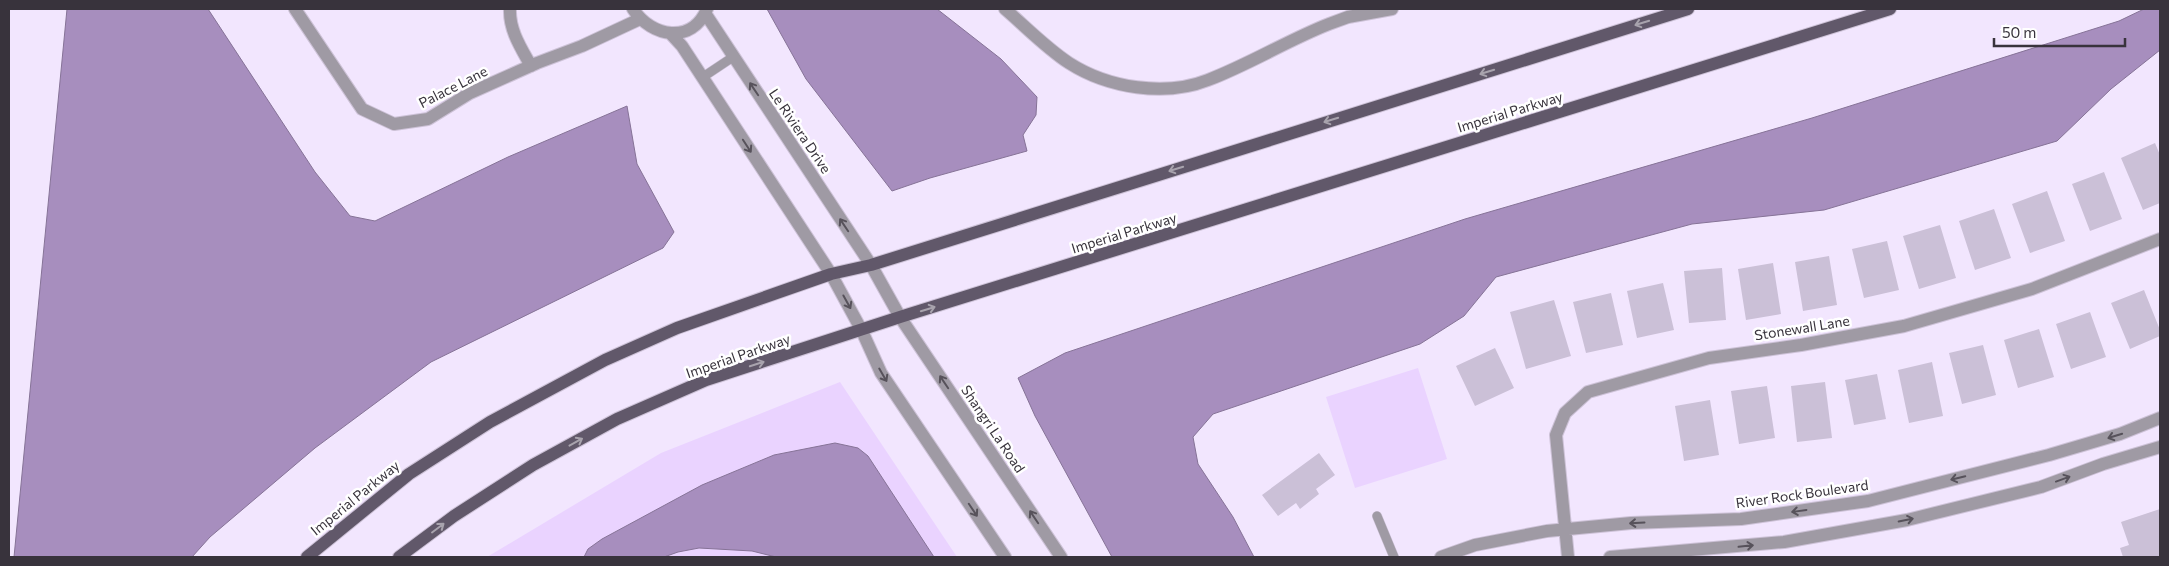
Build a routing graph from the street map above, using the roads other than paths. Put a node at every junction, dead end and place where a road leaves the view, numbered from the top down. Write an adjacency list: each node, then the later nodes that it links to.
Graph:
1 (295, 9): 11 (street, Palace Lane)
2 (510, 9): 11 (street)
3 (1005, 9): 4 (street)
4 (1392, 9)
5 (1688, 9): 14 (main road, Imperial Parkway, one-way to 14)
6 (1890, 9): 16 (main road, Imperial Parkway, one-way to 6)
7 (706, 11): 9 (street, Le Riviera Drive); 10 (street, Le Riviera Drive)
8 (637, 14): 9 (street); 11 (street, Palace Lane)
9 (670, 33): 12 (street)
10 (733, 57): 12 (lane); 14 (street, Le Riviera Drive, one-way to 10)
11 (531, 66)
12 (702, 77): 15 (street, one-way to 15)
13 (2160, 239): 21 (street, Stonewall Lane)
14 (871, 265): 15 (main road, Imperial Parkway); 16 (street, Le Riviera Drive)
15 (831, 274): 17 (street, one-way to 17); 22 (main road, Imperial Parkway)
16 (900, 317): 17 (main road, Imperial Parkway); 25 (street, Shangri La Road, one-way to 16)
17 (862, 330): 23 (main road, Imperial Parkway, one-way to 17); 24 (street, one-way to 24)
18 (2160, 418): 21 (street, River Rock Boulevard, one-way to 21)
19 (2160, 446): 29 (street, one-way to 19)
20 (1377, 516): 26 (lane)
21 (1565, 529): 27 (street, River Rock Boulevard); 28 (street, Stonewall Lane)
22 (307, 557)
23 (400, 557)
24 (1005, 557)
25 (1061, 557)
26 (1394, 557)
27 (1441, 557)
28 (1568, 557)
29 (1610, 557)

